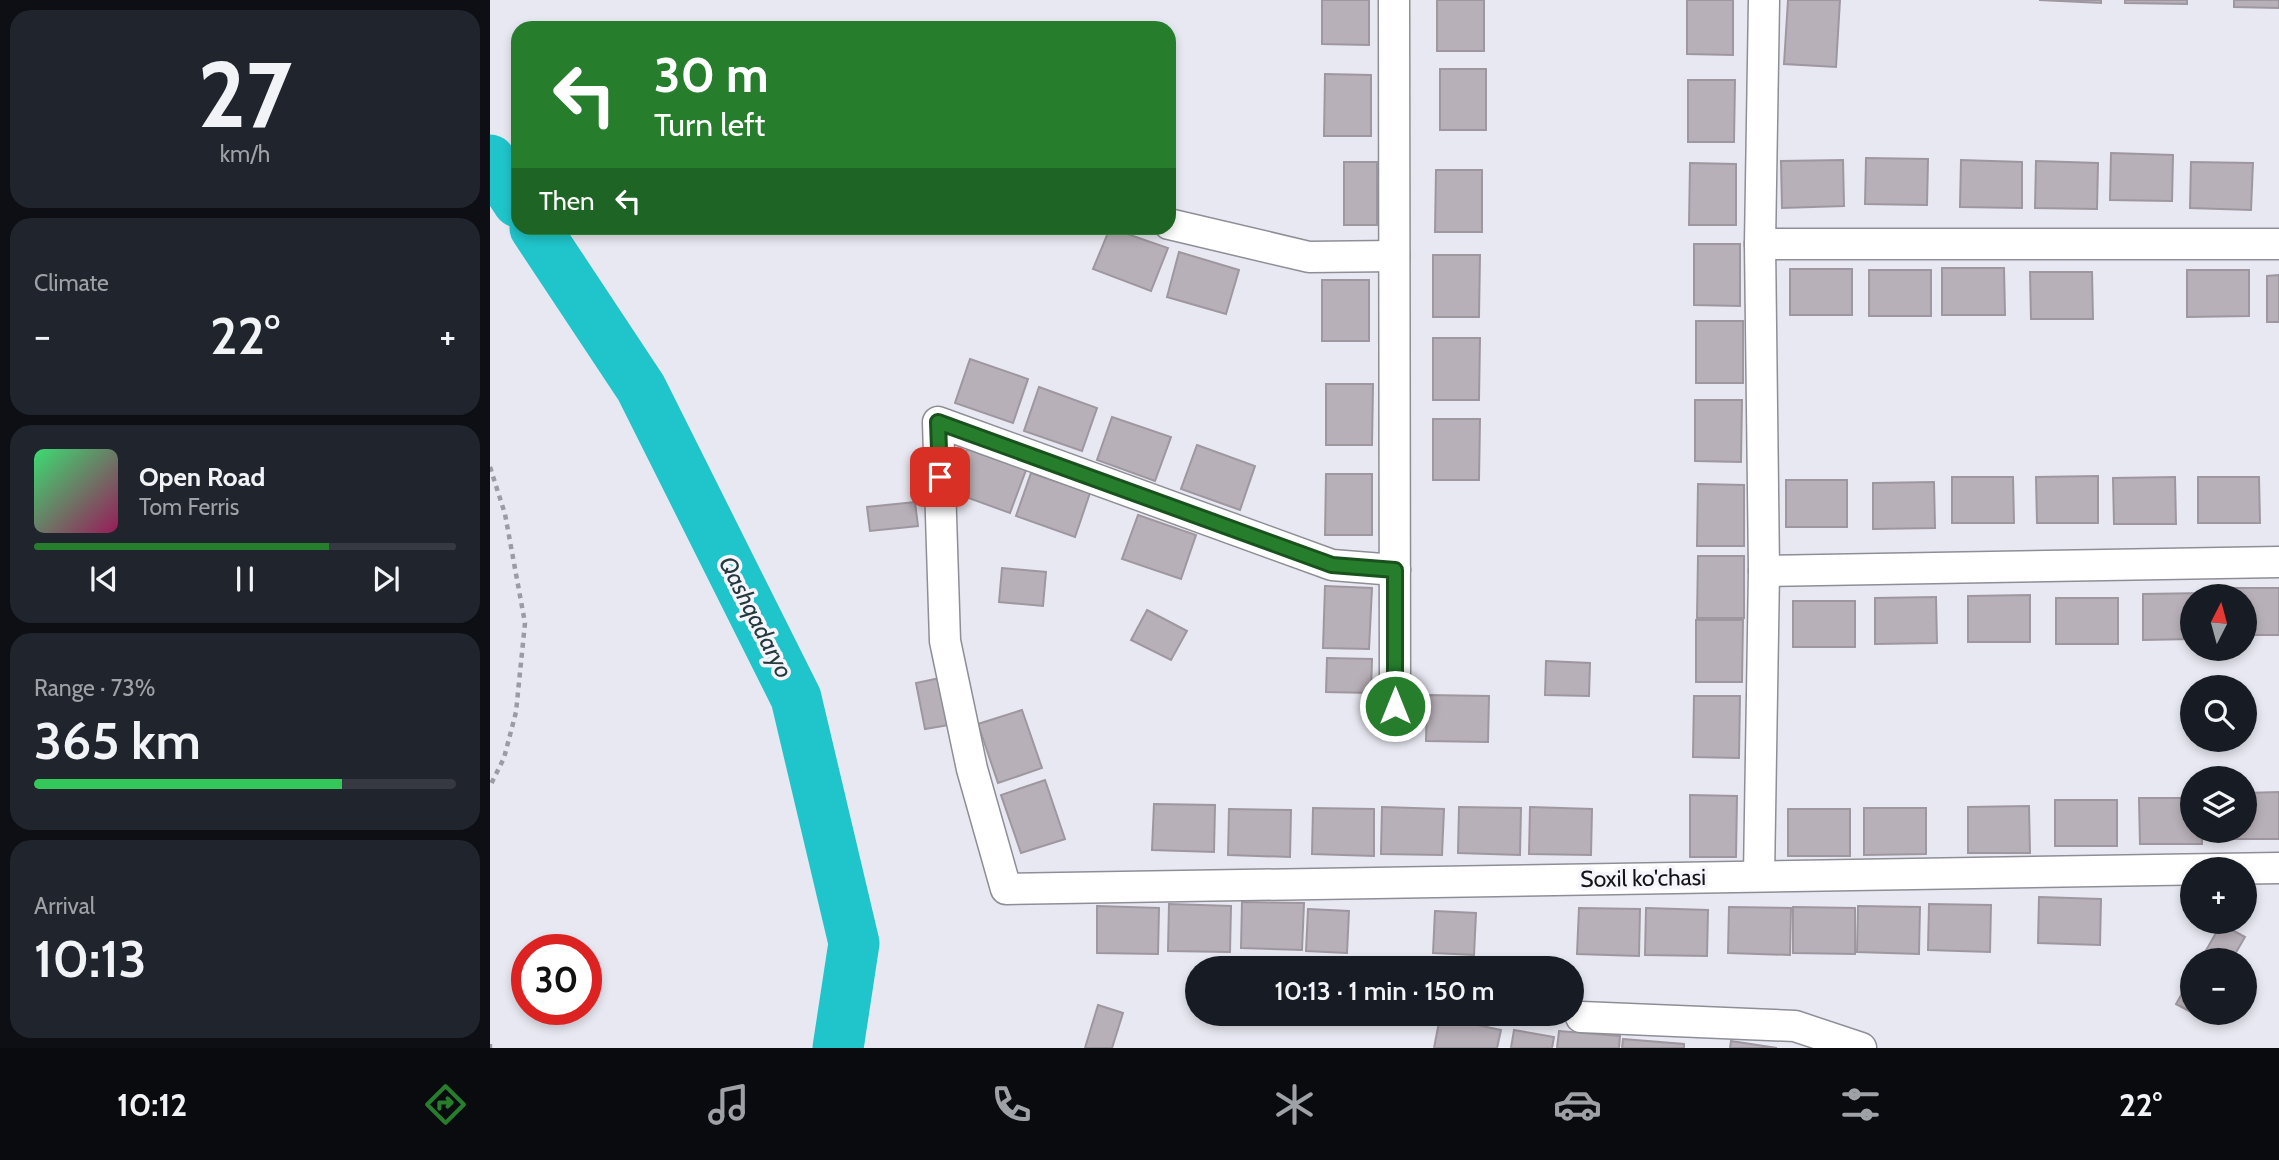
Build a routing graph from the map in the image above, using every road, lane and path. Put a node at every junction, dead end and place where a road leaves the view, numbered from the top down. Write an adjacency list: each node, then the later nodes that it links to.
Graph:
1 (1394, 0): 6 (street)
2 (1764, 0): 4 (street)
3 (1176, 225): 6 (street)
4 (1760, 244): 5 (street); 10 (street)
5 (2279, 244)
6 (1394, 256): 9 (street)
7 (490, 467): 12 (path)
8 (2279, 562): 10 (street)
9 (1395, 570): 11 (street); 14 (street, Soxil ko'chasi)
10 (1764, 571): 14 (street)
11 (1395, 706)
12 (490, 786)
13 (2279, 868): 14 (street, Soxil ko'chasi)
14 (1759, 876)
15 (1584, 1017): 16 (street)
16 (1861, 1048)

